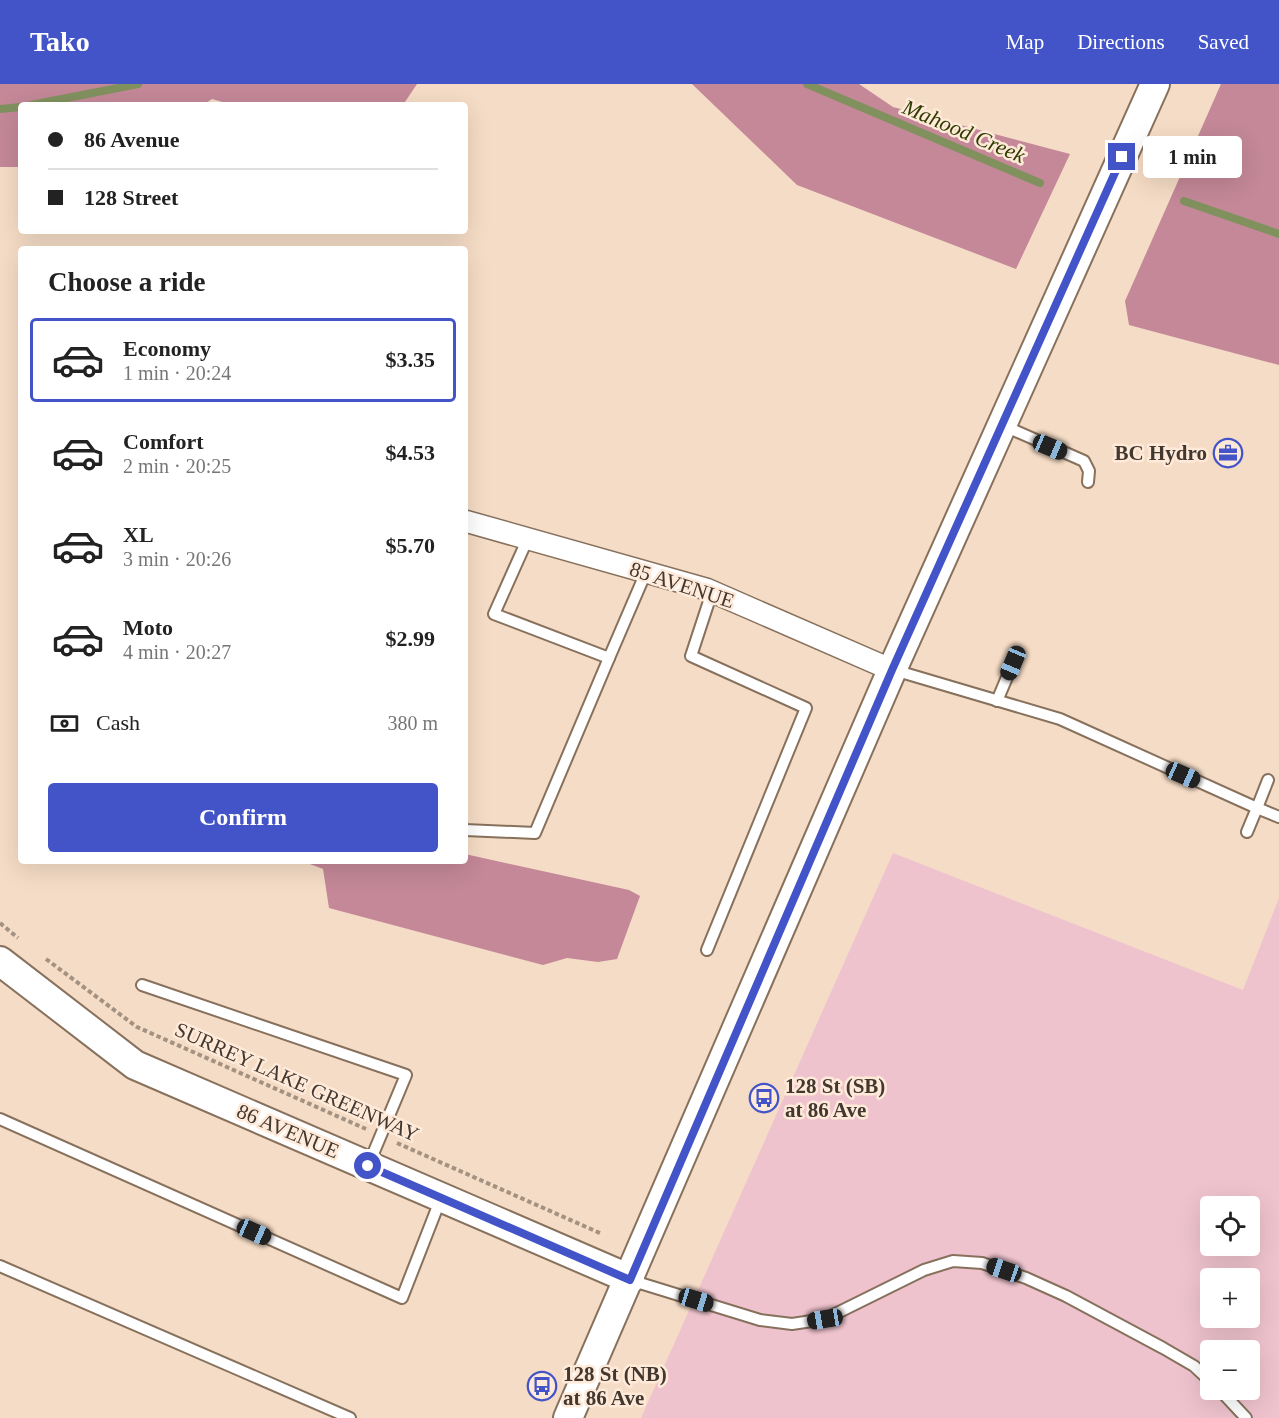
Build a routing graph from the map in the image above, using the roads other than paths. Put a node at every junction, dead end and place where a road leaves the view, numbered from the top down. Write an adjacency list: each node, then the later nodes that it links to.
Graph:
1 (1155, 84): 2 (main road)
2 (1001, 424): 3 (lane); 10 (main road)
3 (1088, 482)
4 (468, 521): 5 (street, 85 AVENUE)
5 (528, 538): 6 (street, 85 AVENUE); 8 (lane)
6 (646, 572): 7 (street, 85 AVENUE); 8 (lane)
7 (712, 592): 10 (street, 85 AVENUE); 17 (lane)
8 (609, 658): 15 (lane)
9 (1013, 663): 11 (lane)
10 (892, 670): 11 (lane); 24 (main road)
11 (997, 701): 13 (lane)
12 (1268, 780): 13 (lane)
13 (1257, 808): 14 (lane); 16 (lane)
14 (1279, 817)
15 (468, 830)
16 (1247, 832)
17 (707, 950)
18 (0, 961): 21 (main road, 86 AVENUE)
19 (142, 986): 21 (lane)
20 (0, 1119): 22 (lane)
21 (368, 1166): 22 (main road, 86 AVENUE)
22 (441, 1198): 24 (main road, 86 AVENUE)
23 (0, 1266): 27 (lane)
24 (630, 1280): 25 (lane); 28 (main road)
25 (1200, 1372)
26 (1229, 1400): 29 (lane)
27 (350, 1418)
28 (568, 1418)
29 (1246, 1418)

